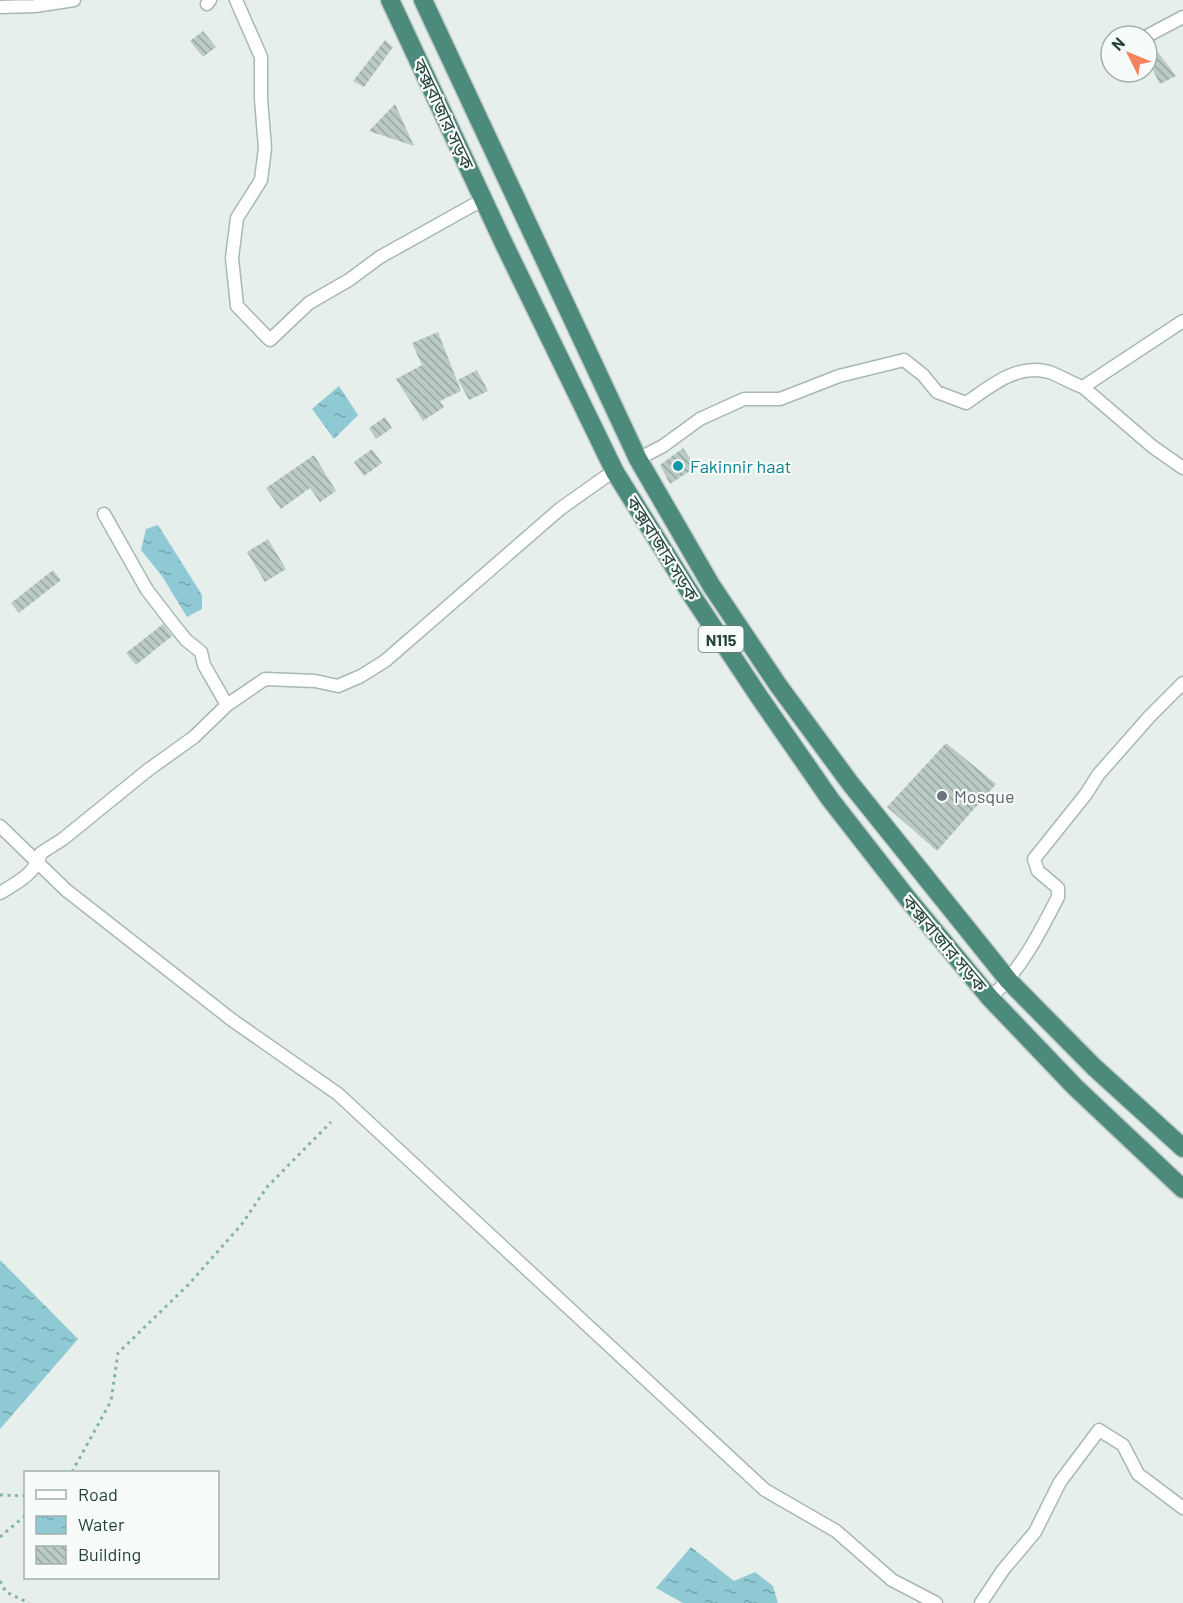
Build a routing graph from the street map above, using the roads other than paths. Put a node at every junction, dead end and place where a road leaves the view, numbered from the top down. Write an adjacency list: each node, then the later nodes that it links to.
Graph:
1 (74, 0): 5 (street)
2 (236, 0): 8 (street)
3 (390, 0): 8 (highway, কক্সবাজার সড়ক / N115)
4 (423, 0): 11 (highway, কক্সবাজার সড়ক / N115)
5 (0, 7)
6 (1183, 17): 7 (street)
7 (1159, 30)
8 (484, 199): 13 (highway, কক্সবাজার সড়ক / N115)
9 (1183, 321): 10 (street)
10 (1083, 387): 11 (street); 12 (street)
11 (638, 459): 20 (highway, কক্সবাজার সড়ক / N115)
12 (1183, 468)
13 (615, 472): 16 (street); 21 (highway, কক্সবাজার সড়ক / N115)
14 (104, 514): 16 (street)
15 (1183, 683): 20 (street)
16 (227, 705): 18 (street)
17 (0, 826): 18 (street)
18 (38, 864): 19 (street); 25 (street)
19 (0, 893)
20 (1009, 981): 21 (street); 22 (highway, কক্সবাজার সড়ক / N115)
21 (990, 998): 23 (highway, কক্সবাজার সড়ক / N115)
22 (1183, 1148)
23 (1183, 1189)
24 (1183, 1508): 26 (street)
25 (936, 1603)
26 (981, 1603)

